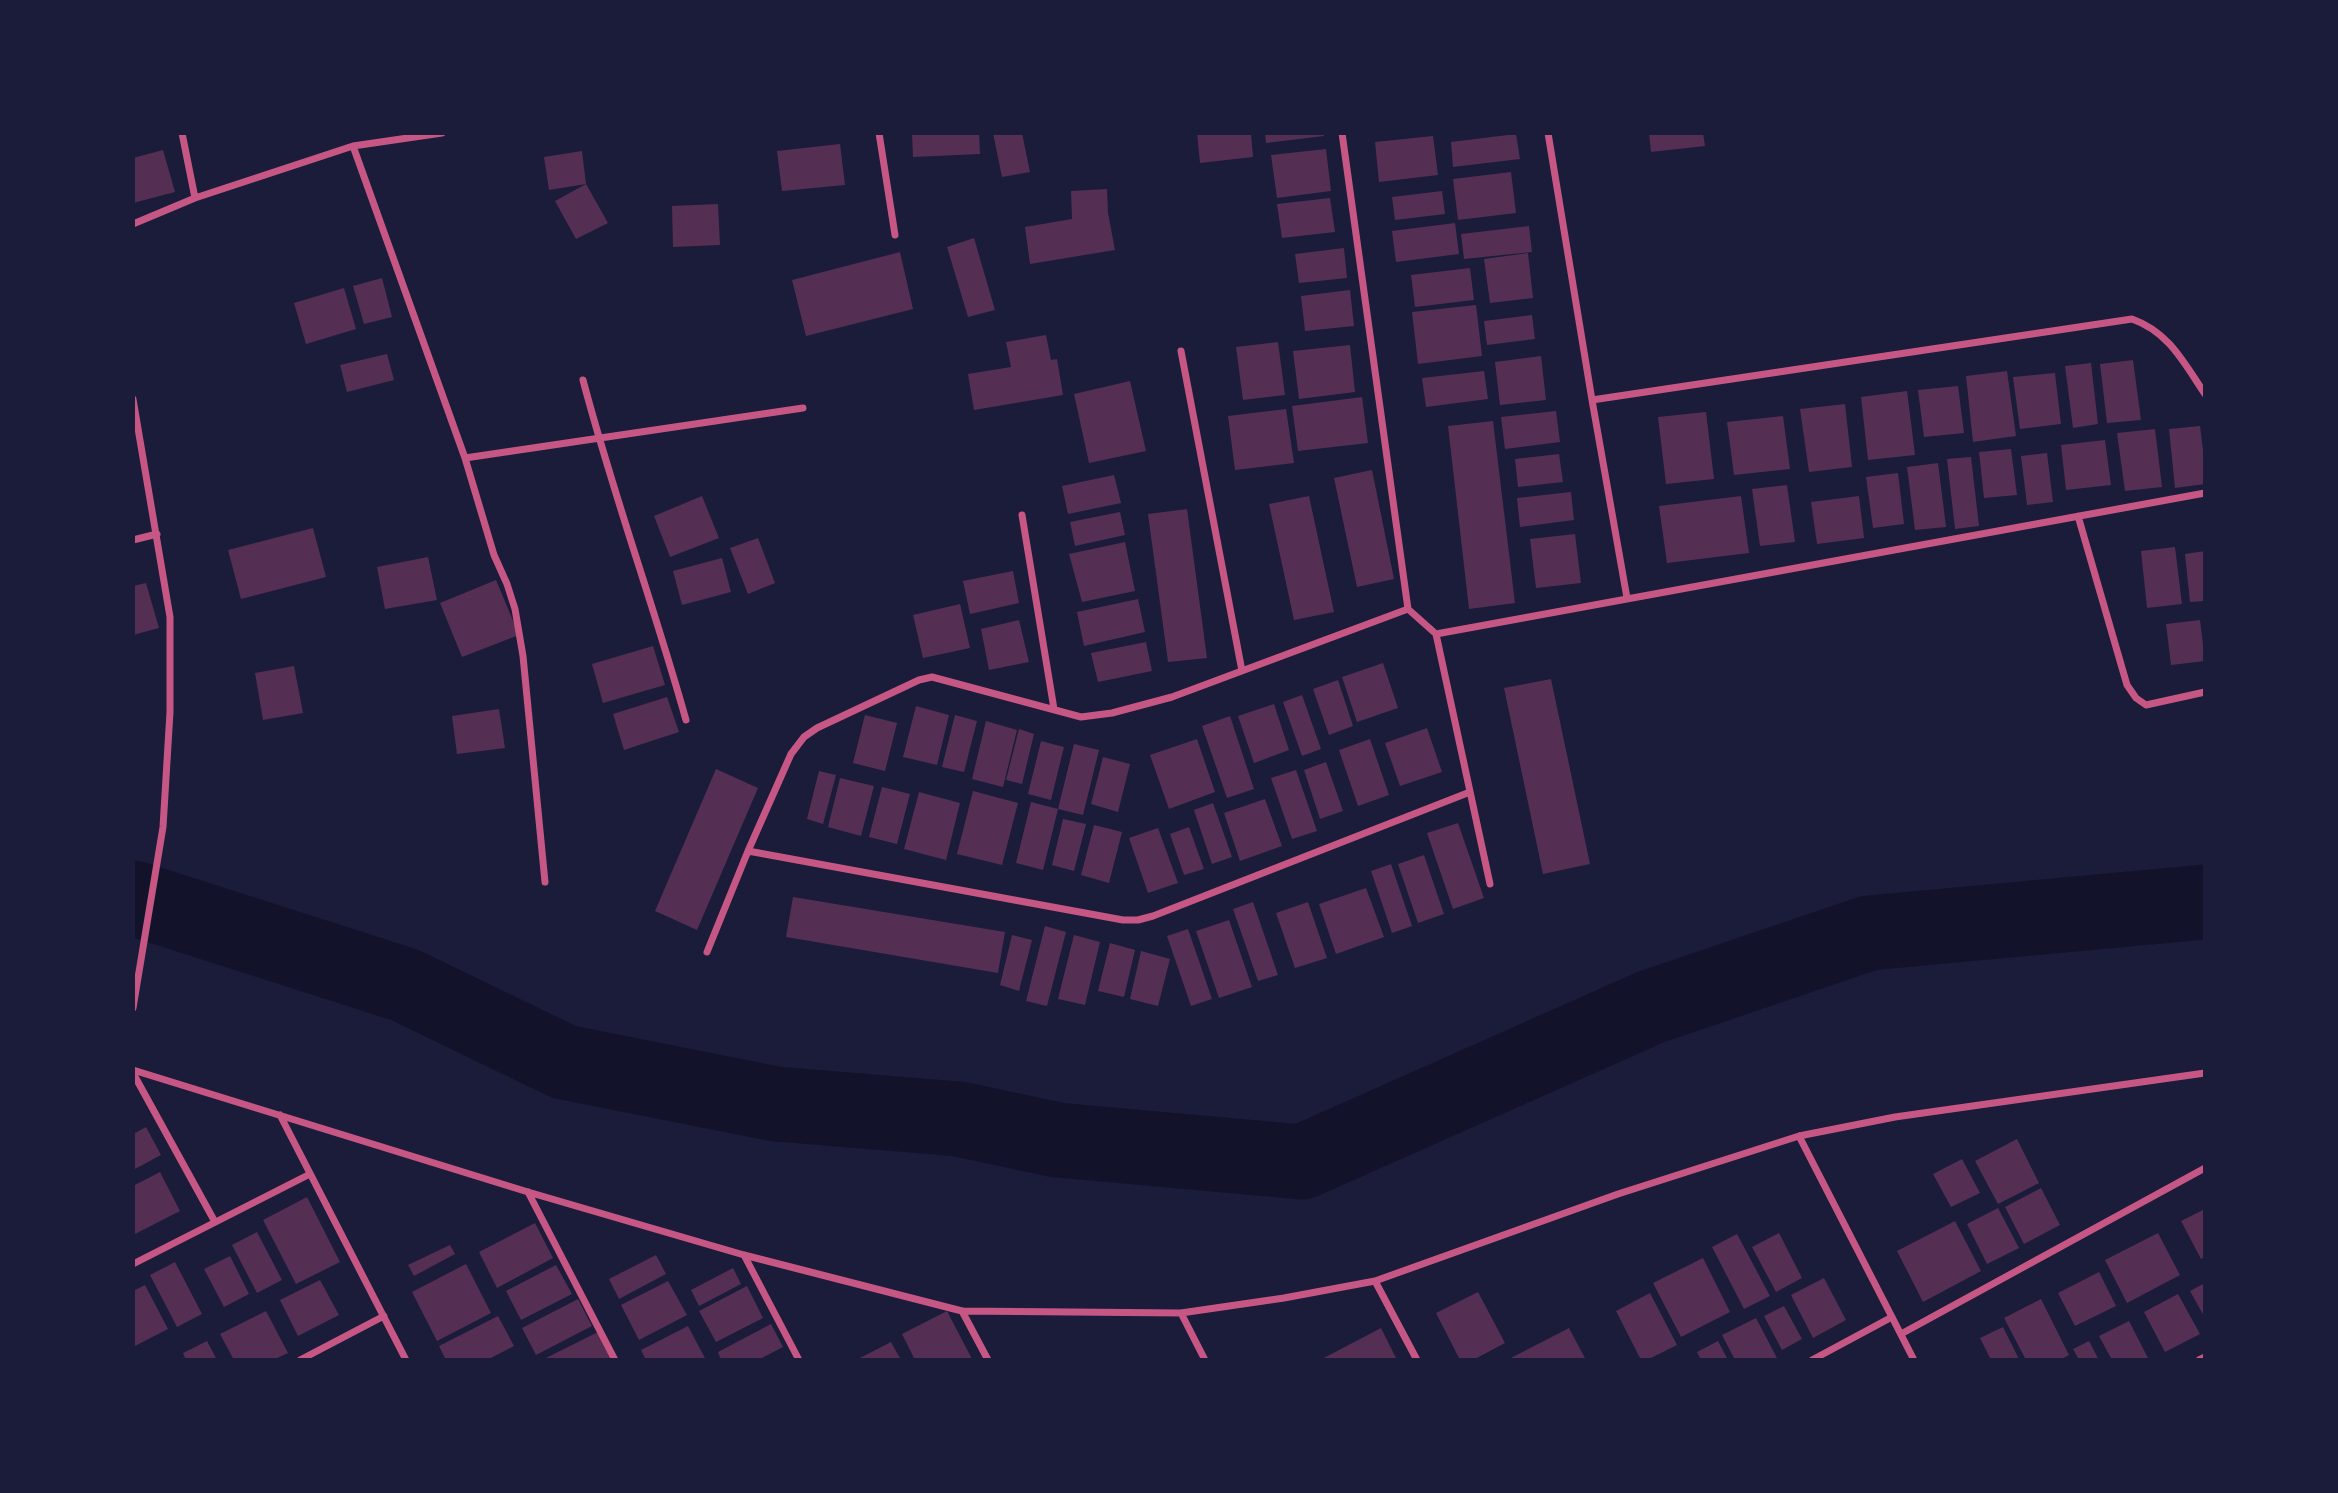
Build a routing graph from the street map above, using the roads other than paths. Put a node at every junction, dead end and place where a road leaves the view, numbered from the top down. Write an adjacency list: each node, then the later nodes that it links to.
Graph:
1 (182, 133): 7 (street)
2 (442, 133): 6 (street)
3 (879, 133): 9 (street)
4 (1342, 133): 24 (street)
5 (1548, 133): 14 (street)
6 (353, 146): 7 (street); 17 (street)
7 (195, 198): 8 (street)
8 (133, 223)
9 (895, 234)
10 (1181, 351): 26 (street)
11 (583, 380): 16 (street)
12 (2205, 394): 14 (street)
13 (133, 399): 21 (street)
14 (1592, 400): 23 (street)
15 (803, 408): 16 (street)
16 (598, 438): 17 (street); 29 (street)
17 (466, 458): 32 (street)
18 (2205, 493): 20 (street)
19 (1022, 515): 28 (street)
20 (2078, 516): 23 (street); 27 (street)
21 (157, 534): 22 (street); 35 (street)
22 (133, 540)
23 (1627, 598): 25 (street)
24 (1408, 608): 25 (street); 26 (street)
25 (1436, 634): 30 (street)
26 (1242, 671): 28 (street)
27 (2205, 692)
28 (1054, 709): 31 (street)
29 (686, 720)
30 (1470, 793): 31 (street); 33 (street)
31 (748, 851): 34 (street)
32 (545, 882)
33 (1490, 884)
34 (707, 953)
35 (133, 1008)
36 (133, 1072): 38 (street); 43 (street)
37 (2205, 1073): 39 (street)
38 (280, 1115): 41 (street); 42 (street)
39 (1800, 1136): 46 (street); 50 (street)
40 (2205, 1168): 51 (street)
41 (310, 1174): 43 (street); 49 (street)
42 (528, 1192): 44 (street); 55 (street)
43 (215, 1222): 45 (street)
44 (744, 1255): 47 (street); 56 (street)
45 (133, 1264)
46 (1375, 1281): 48 (street); 59 (street)
47 (962, 1311): 48 (street); 57 (street)
48 (1181, 1313): 58 (street)
49 (384, 1316): 53 (street); 54 (street)
50 (1892, 1317): 51 (street); 60 (street)
51 (1901, 1334): 61 (street)
52 (2205, 1357): 62 (street)
53 (300, 1360)
54 (406, 1360)
55 (615, 1360)
56 (799, 1360)
57 (988, 1360)
58 (1205, 1360)
59 (1417, 1360)
60 (1812, 1360)
61 (1914, 1360)
62 (2199, 1360)

